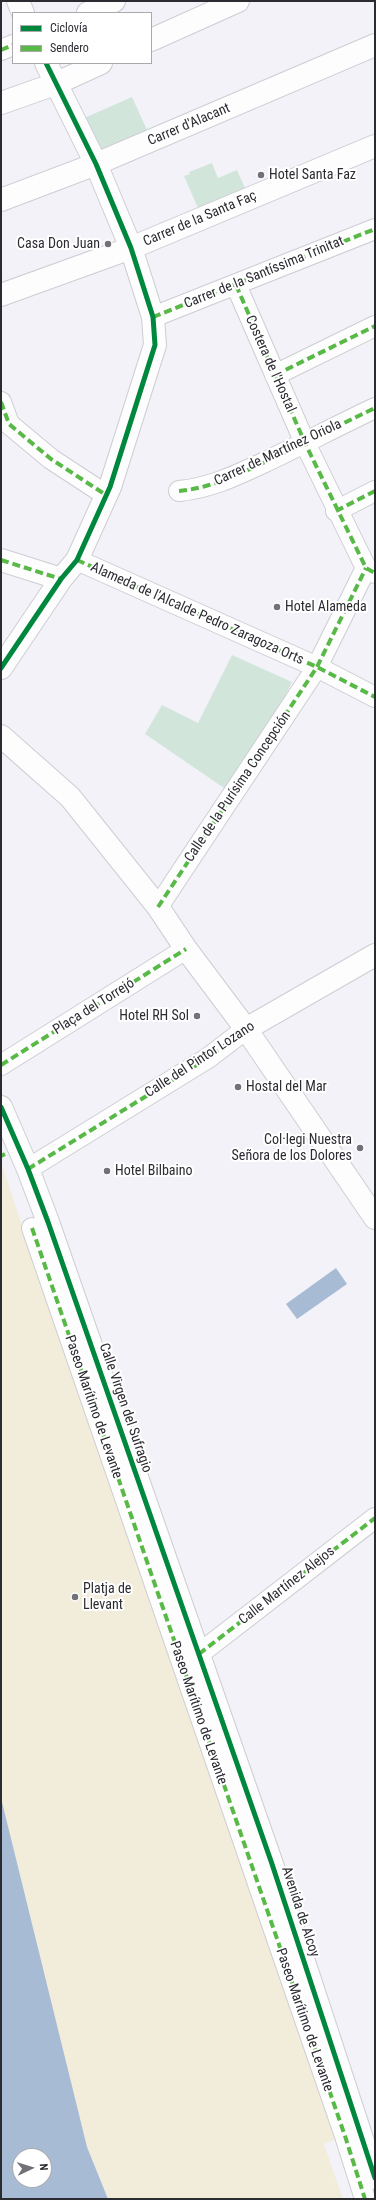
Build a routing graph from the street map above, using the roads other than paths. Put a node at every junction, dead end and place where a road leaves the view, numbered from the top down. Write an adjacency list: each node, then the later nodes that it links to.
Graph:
1 (18, 1): 4 (street)
2 (114, 1): 5 (street)
3 (238, 1): 6 (street)
4 (23, 12)
5 (90, 12)
6 (152, 40)
7 (12, 45): 9 (street)
8 (375, 45): 15 (street, Carrer d'Alacant)
9 (1, 50)
10 (46, 64): 12 (street)
11 (99, 64): 12 (street)
12 (55, 84): 13 (street); 15 (street)
13 (1, 103)
14 (375, 146): 18 (street, Carrer de la Santa Faç)
15 (96, 164): 16 (street, Carrer d'Alacant); 18 (street)
16 (1, 200)
17 (375, 229): 19 (street, Carrer de la Santíssima Trinitat)
18 (131, 248): 20 (street, Carrer de la Santa Faç); 21 (street)
19 (236, 285): 21 (street, Carrer de la Santíssima Trinitat); 23 (street, Costera de l'Hostal)
20 (1, 295)
21 (154, 326): 29 (street)
22 (375, 326): 23 (street)
23 (275, 375): 26 (street, Costera de l'Hostal)
24 (1, 402): 29 (street)
25 (375, 408): 26 (street, Carrer de Martínez Oriola)
26 (305, 443): 27 (street, Carrer de Martínez Oriola); 30 (street, Costera de l'Hostal)
27 (180, 491)
28 (375, 491): 30 (street)
29 (106, 495): 32 (street)
30 (336, 511): 33 (street, Costera de l'Hostal)
31 (1, 560): 34 (street)
32 (77, 560): 34 (street); 35 (street, Alameda de l'Alcalde Pedro Zaragoza Orts)
33 (370, 570): 35 (street, Calle de la Purísima Concepción)
34 (61, 579): 36 (street)
35 (317, 667): 37 (street, Alameda de l'Alcalde Pedro Zaragoza Orts); 39 (street, Calle de la Purísima Concepción)
36 (1, 668)
37 (375, 697)
38 (1, 736): 39 (street)
39 (158, 907): 40 (street)
40 (186, 949): 42 (street); 43 (street, Plaça del Torrejó)
41 (375, 955): 42 (street, Calle del Pintor Lozano)
42 (246, 1029): 45 (street, Calle del Pintor Lozano); 46 (street)
43 (1, 1065)
44 (1, 1108): 45 (street, Calle Virgen del Sufragio)
45 (28, 1169): 49 (street, Calle Virgen del Sufragio)
46 (375, 1218)
47 (32, 1228): 51 (street, Paseo Marítimo de Levante)
48 (375, 1518): 49 (street, Calle Martínez Alejos)
49 (199, 1654): 50 (street, Avenida de Alcoy)
50 (375, 2178)
51 (365, 2199)

